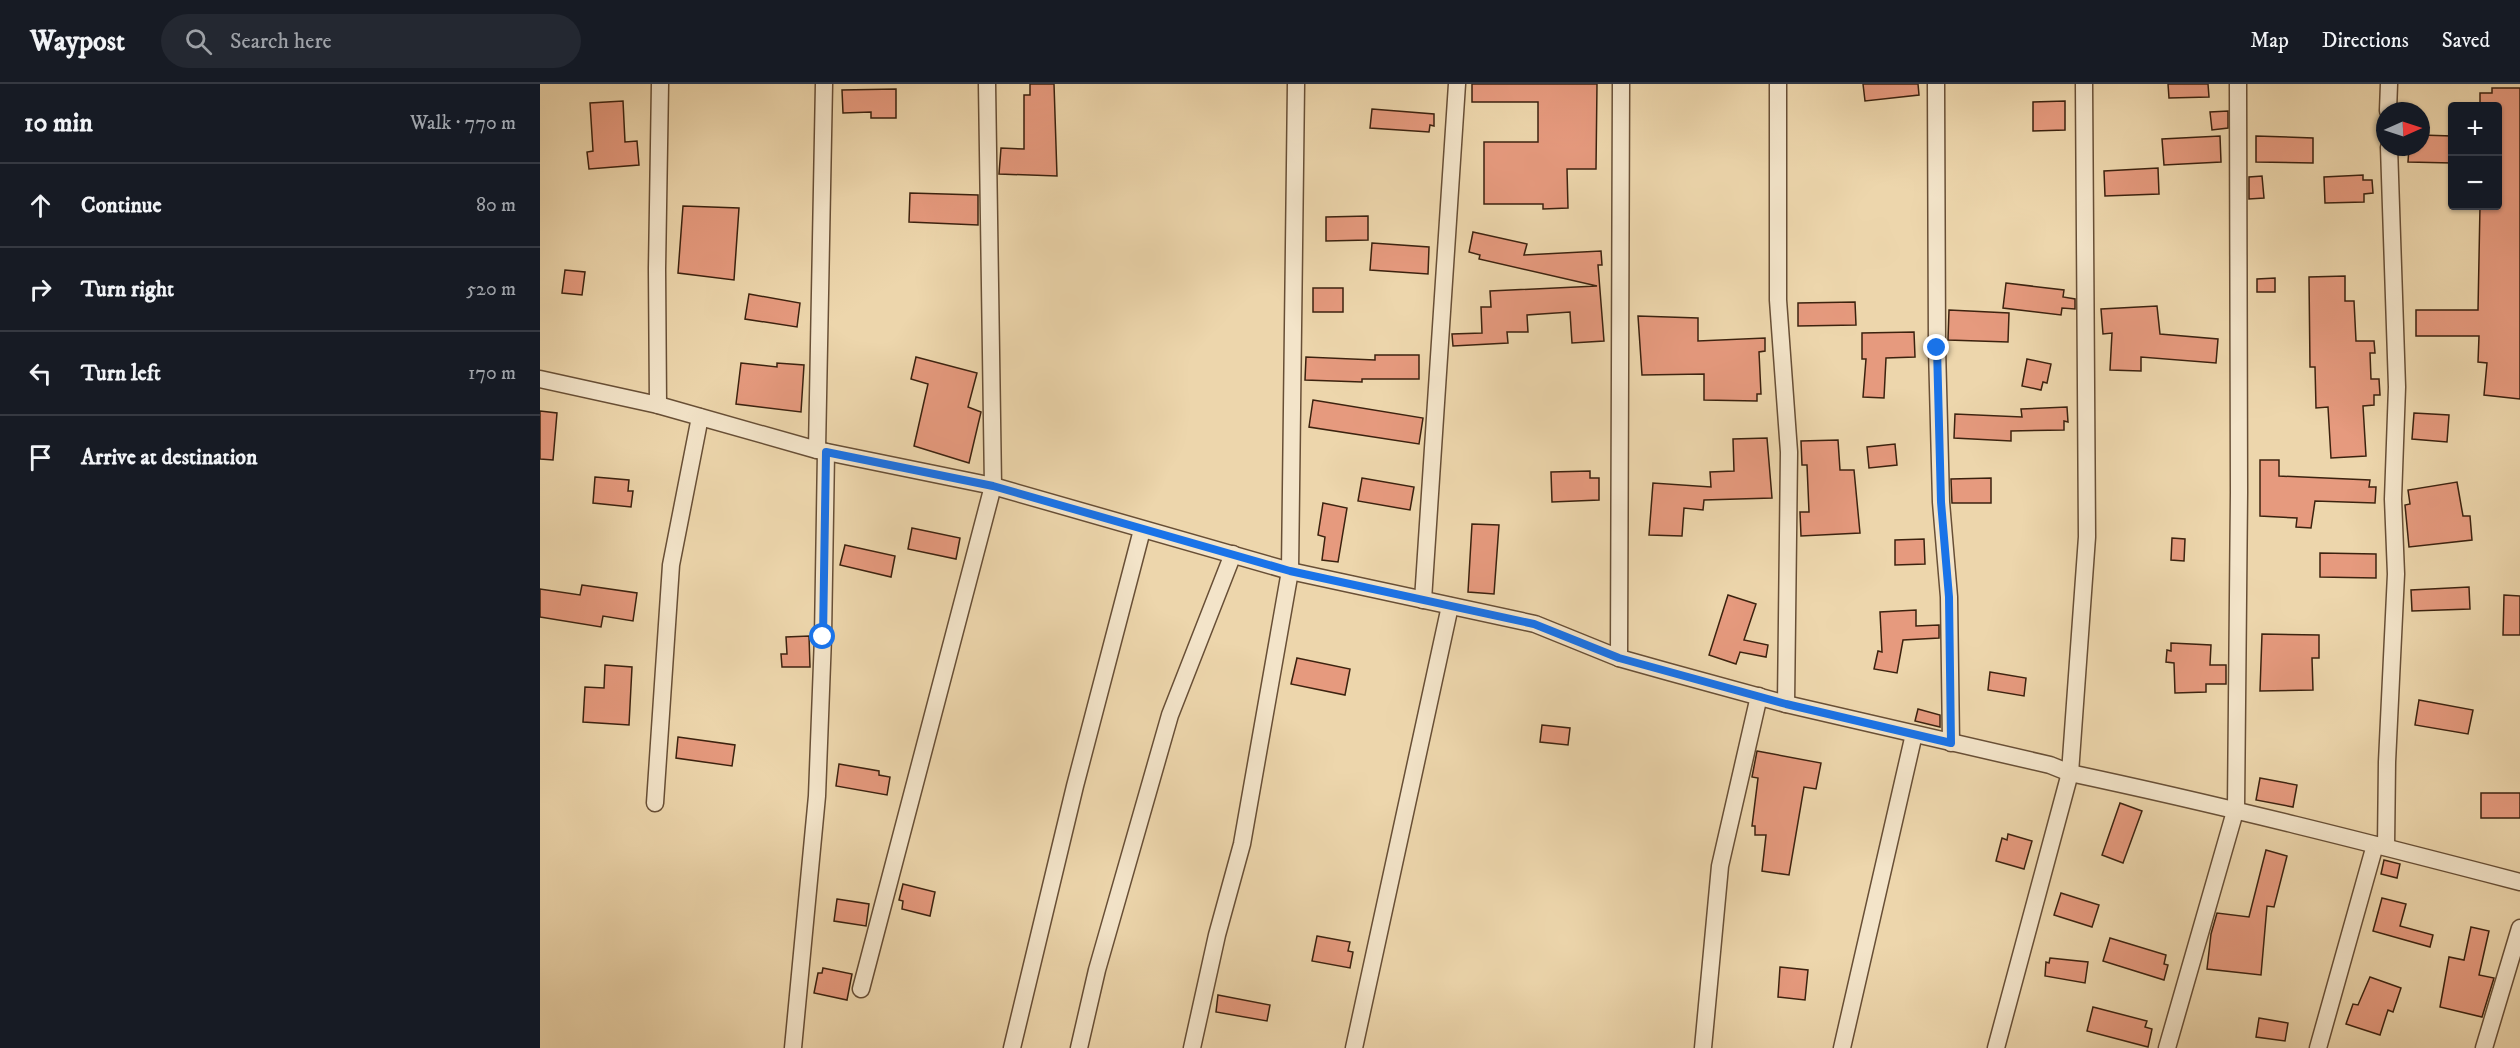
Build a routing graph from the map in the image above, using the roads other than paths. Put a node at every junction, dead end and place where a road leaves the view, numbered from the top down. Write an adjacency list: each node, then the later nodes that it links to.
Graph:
1 (660, 84): 15 (street)
2 (824, 84): 17 (street)
3 (987, 84): 18 (street)
4 (1296, 84): 21 (street)
5 (1458, 84): 22 (street)
6 (1621, 84): 24 (street)
7 (1778, 84): 26 (street)
8 (1936, 84): 28 (street)
9 (2084, 84): 29 (street)
10 (2238, 84): 31 (street)
11 (2389, 84): 12 (street)
12 (2388, 102)
13 (2389, 156): 32 (street)
14 (540, 379): 15 (street)
15 (658, 405): 16 (street)
16 (700, 417): 17 (street); 30 (street)
17 (821, 451): 18 (street); 36 (street)
18 (993, 486): 19 (street); 35 (street)
19 (1142, 530): 20 (street); 37 (street)
20 (1233, 554): 21 (street); 38 (street)
21 (1290, 571): 22 (street); 39 (street)
22 (1423, 600): 23 (street)
23 (1450, 606): 24 (street); 40 (street)
24 (1619, 658): 25 (street)
25 (1758, 696): 26 (street); 41 (street)
26 (1786, 704): 27 (street)
27 (1914, 734): 28 (street); 42 (street)
28 (1951, 743): 29 (street)
29 (2070, 773): 31 (street); 43 (street)
30 (655, 802)
31 (2236, 808): 32 (street); 44 (street)
32 (2381, 846): 33 (street); 45 (street)
33 (2520, 882)
34 (2520, 928): 46 (street)
35 (861, 988)
36 (793, 1048)
37 (1012, 1048)
38 (1079, 1048)
39 (1192, 1048)
40 (1354, 1048)
41 (1703, 1048)
42 (1842, 1048)
43 (1996, 1048)
44 (2167, 1048)
45 (2318, 1048)
46 (2484, 1048)

